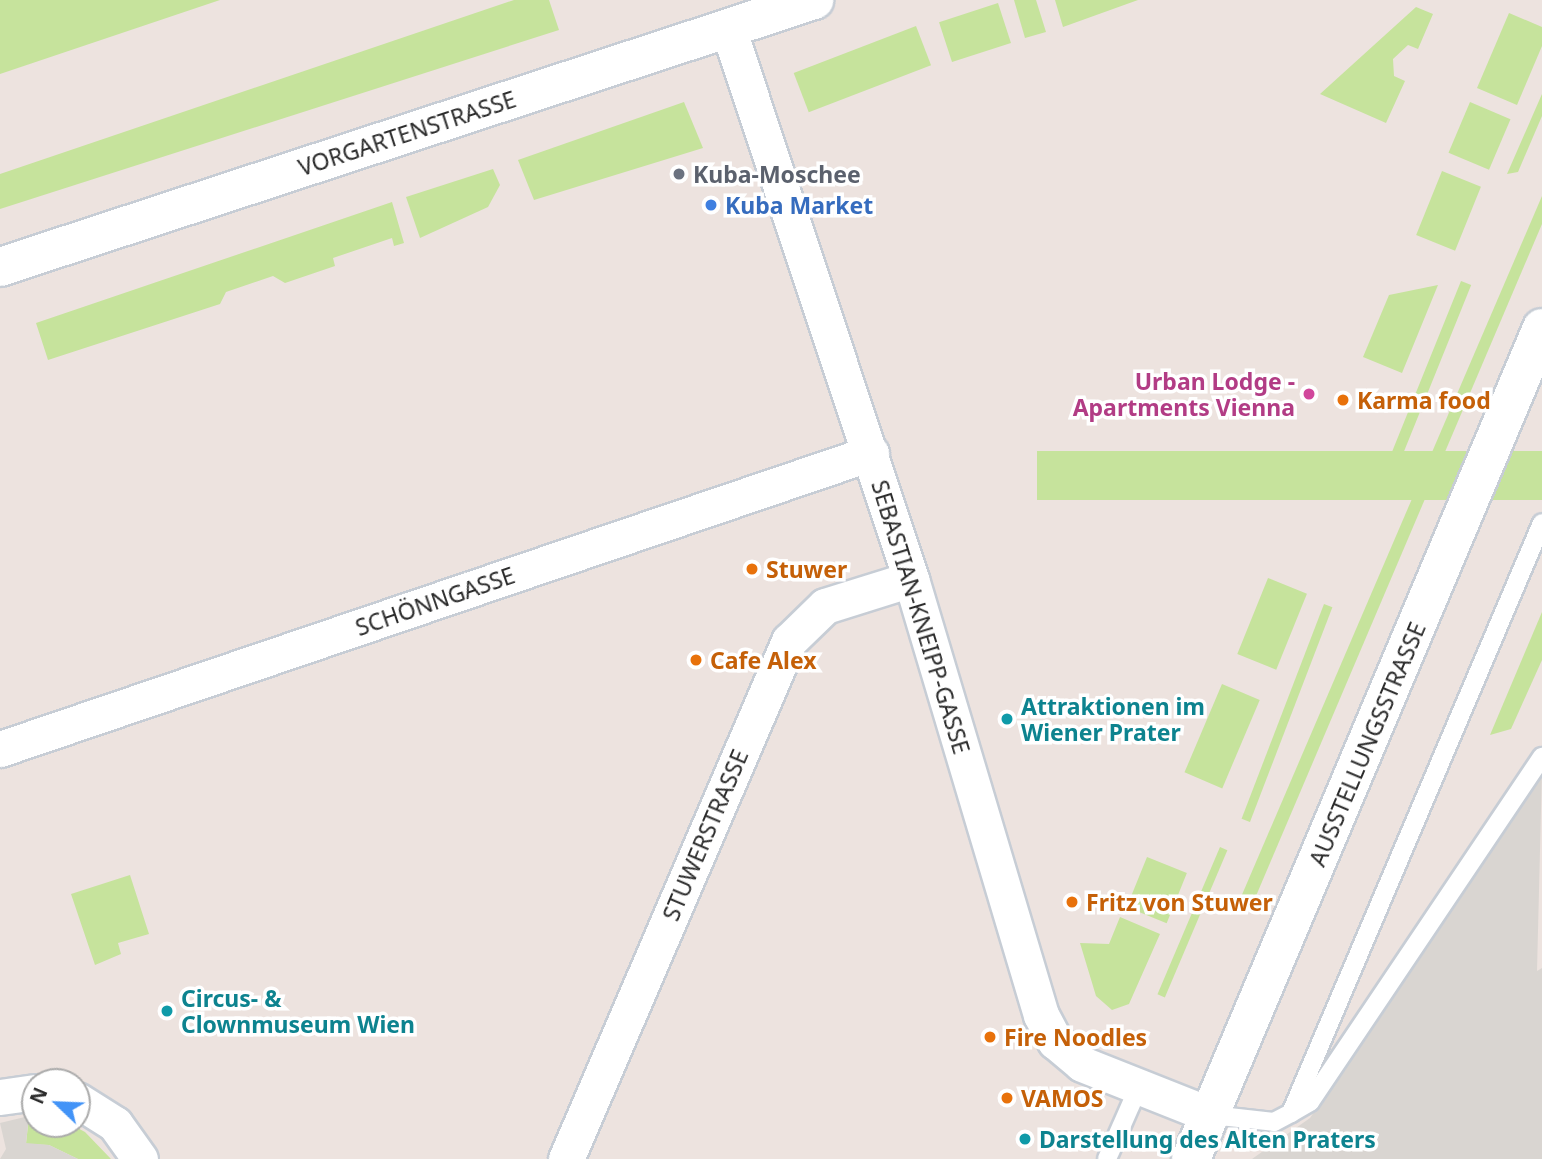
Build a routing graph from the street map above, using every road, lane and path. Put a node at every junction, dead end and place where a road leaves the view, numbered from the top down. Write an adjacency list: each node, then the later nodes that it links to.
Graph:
1 (814, 0): 2 (main road, VORGARTENSTRASSE)
2 (729, 28): 3 (main road, VORGARTENSTRASSE); 5 (street, SEBASTIAN-KNEIPP-GASSE)
3 (0, 267)
4 (1542, 328): 15 (main road, AUSSTELLUNGSSTRASSE)
5 (871, 453): 7 (street, SEBASTIAN-KNEIPP-GASSE); 8 (street, SCHÖNNGASSE)
6 (1542, 523): 14 (lane)
7 (911, 579): 10 (street, SEBASTIAN-KNEIPP-GASSE); 17 (street, STUWERSTRASSE)
8 (0, 749)
9 (1542, 757): 14 (lane)
10 (1139, 1086): 15 (street, SEBASTIAN-KNEIPP-GASSE); 18 (lane)
11 (21, 1094): 12 (street)
12 (0, 1097)
13 (91, 1109): 16 (street)
14 (1291, 1113): 15 (lane)
15 (1210, 1115): 19 (main road, AUSSTELLUNGSSTRASSE)
16 (140, 1159)
17 (566, 1159)
18 (1107, 1159)
19 (1191, 1159)

